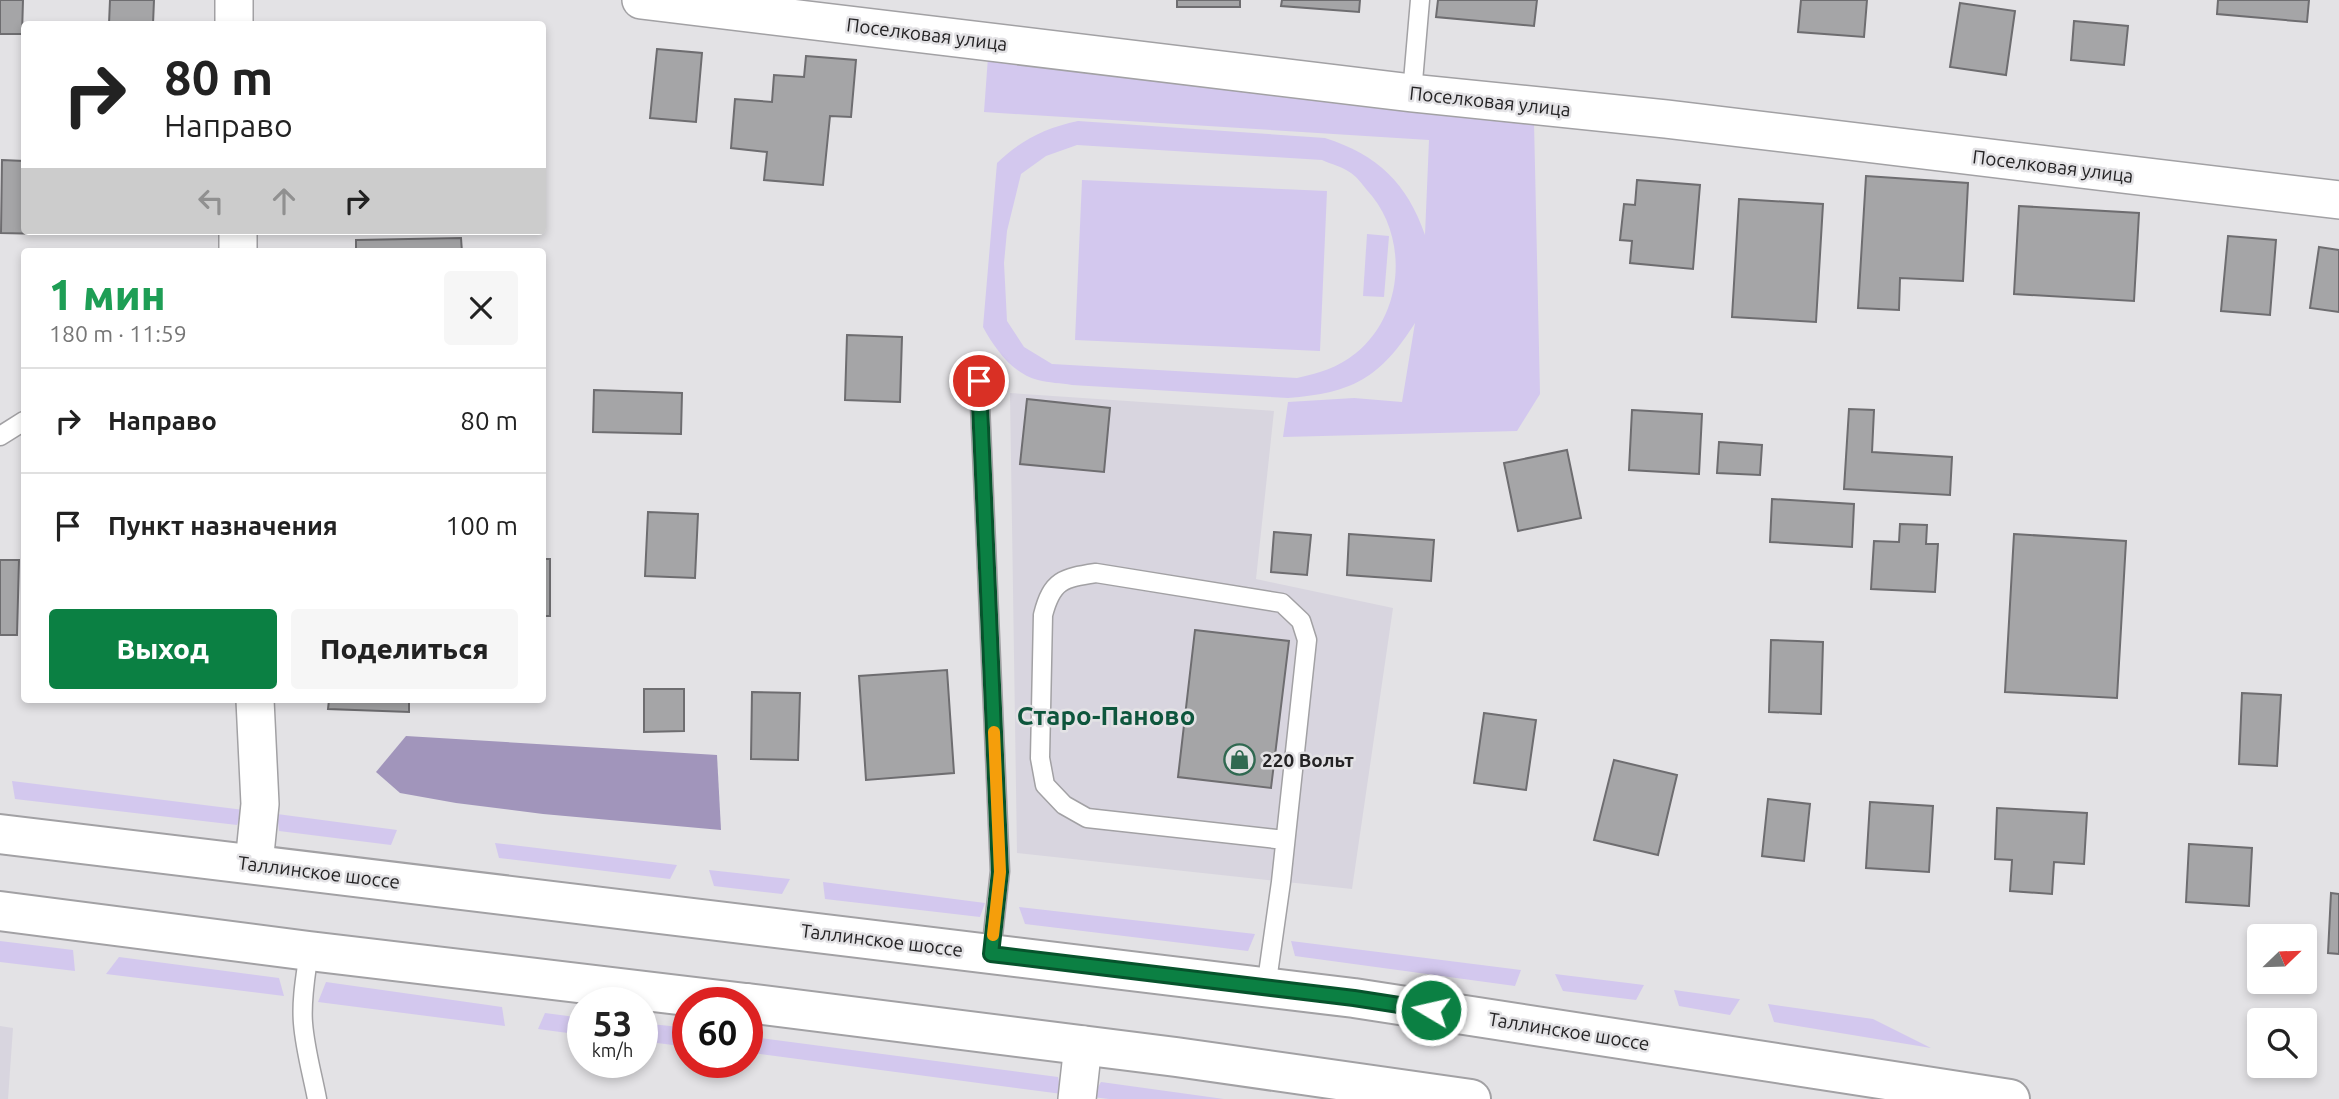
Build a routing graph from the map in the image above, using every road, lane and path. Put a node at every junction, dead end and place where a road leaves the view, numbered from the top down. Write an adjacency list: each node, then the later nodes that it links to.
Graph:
1 (234, 0): 4 (street)
2 (641, 0): 5 (street, Поселковая улица)
3 (1420, 0): 5 (lane)
4 (234, 21)
5 (1412, 93): 6 (street, Поселковая улица)
6 (2339, 200)
7 (979, 381): 16 (lane)
8 (21, 423): 9 (lane)
9 (0, 436)
10 (254, 703): 13 (street)
11 (0, 834): 13 (main road, Таллинское шоссе)
12 (1285, 840): 12 (lane); 17 (lane)
13 (254, 864): 16 (main road, Таллинское шоссе)
14 (0, 911): 15 (main road)
15 (309, 951): 18 (main road); 21 (lane)
16 (991, 954): 17 (main road, Таллинское шоссе)
17 (1266, 988): 24 (main road, Таллинское шоссе)
18 (672, 994)
19 (763, 1005): 20 (main road)
20 (1083, 1045): 22 (street); 23 (main road)
21 (317, 1099)
22 (1077, 1099)
23 (1471, 1099)
24 (2010, 1099)

